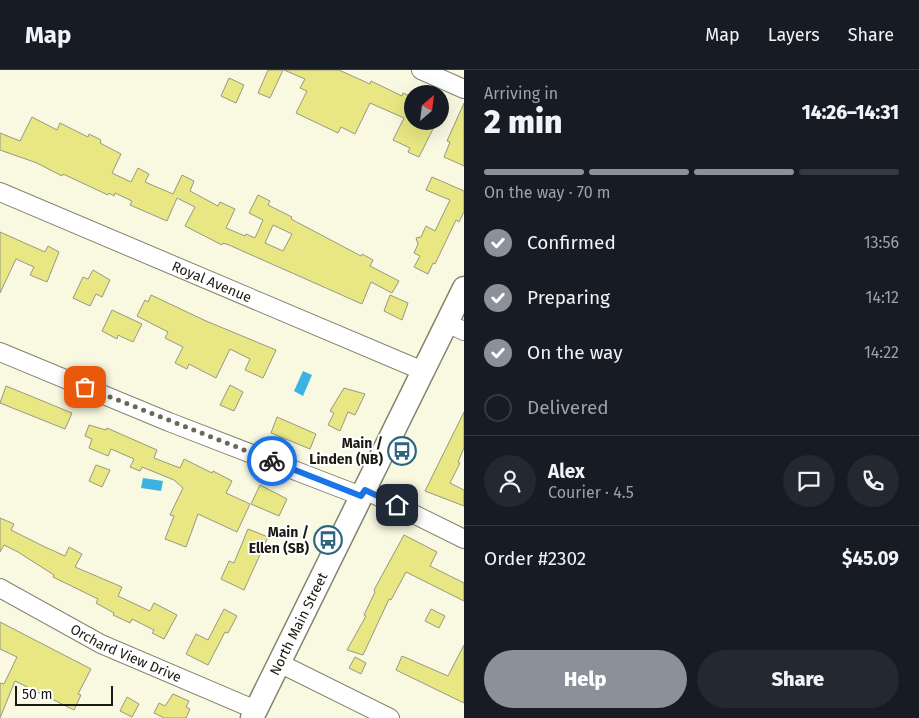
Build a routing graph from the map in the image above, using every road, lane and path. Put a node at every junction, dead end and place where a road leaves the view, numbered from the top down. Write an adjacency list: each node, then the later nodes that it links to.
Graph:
1 (421, 70): 2 (street)
2 (464, 89)
3 (0, 192): 7 (street, Royal Avenue)
4 (464, 288): 5 (main road, North Main Street)
5 (456, 327): 7 (main road, North Main Street)
6 (0, 352): 8 (street)
7 (423, 371): 8 (main road, North Main Street)
8 (363, 493): 9 (street); 11 (main road, North Main Street)
9 (464, 539)
10 (0, 588): 12 (street, Orchard View Drive)
11 (279, 663): 12 (main road, North Main Street); 13 (street)
12 (254, 714)
13 (390, 718)

